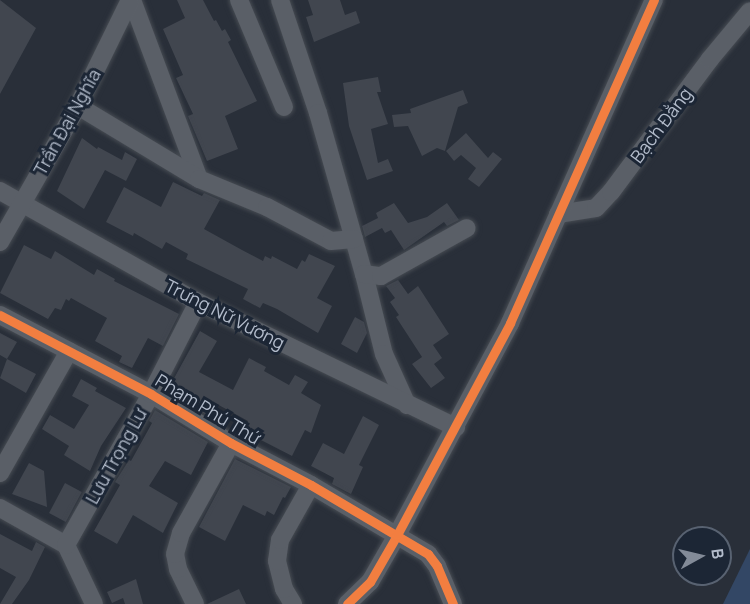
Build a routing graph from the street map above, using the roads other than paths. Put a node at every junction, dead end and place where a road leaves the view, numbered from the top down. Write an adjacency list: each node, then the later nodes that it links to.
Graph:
1 (131, 0): 6 (street, Trần Đại Nghĩa); 8 (street)
2 (239, 0): 7 (street)
3 (280, 0): 13 (street)
4 (654, 0): 11 (street)
5 (750, 12): 11 (street, Bạch Đằng)
6 (78, 106): 8 (street); 10 (street, Trần Đại Nghĩa)
7 (284, 107)
8 (200, 179): 13 (street)
9 (0, 191): 10 (street, Trưng Nữ Vương)
10 (22, 203): 14 (street, Trần Đại Nghĩa); 16 (street, Trưng Nữ Vương)
11 (558, 214): 21 (street)
12 (467, 228): 15 (street)
13 (354, 240): 15 (street)
14 (0, 242)
15 (364, 274): 20 (street)
16 (198, 302): 19 (street, Lưu Trọng Lư); 20 (street, Trưng Nữ Vương)
17 (0, 315): 18 (street, Phạm Phú Thứ)
18 (69, 351): 19 (street, Phạm Phú Thứ); 23 (street)
19 (151, 394): 22 (street, Phạm Phú Thứ); 27 (street, Lưu Trọng Lư)
20 (407, 405): 21 (street, Trưng Nữ Vương)
21 (456, 427): 26 (street)
22 (231, 443): 24 (street, Phạm Phú Thứ); 29 (street)
23 (0, 473)
24 (311, 485): 26 (street, Phạm Phú Thứ); 30 (street)
25 (0, 508): 27 (street)
26 (397, 535): 31 (street); 32 (street)
27 (66, 545): 28 (street)
28 (94, 604)
29 (195, 604)
30 (293, 604)
31 (347, 604)
32 (453, 604)

